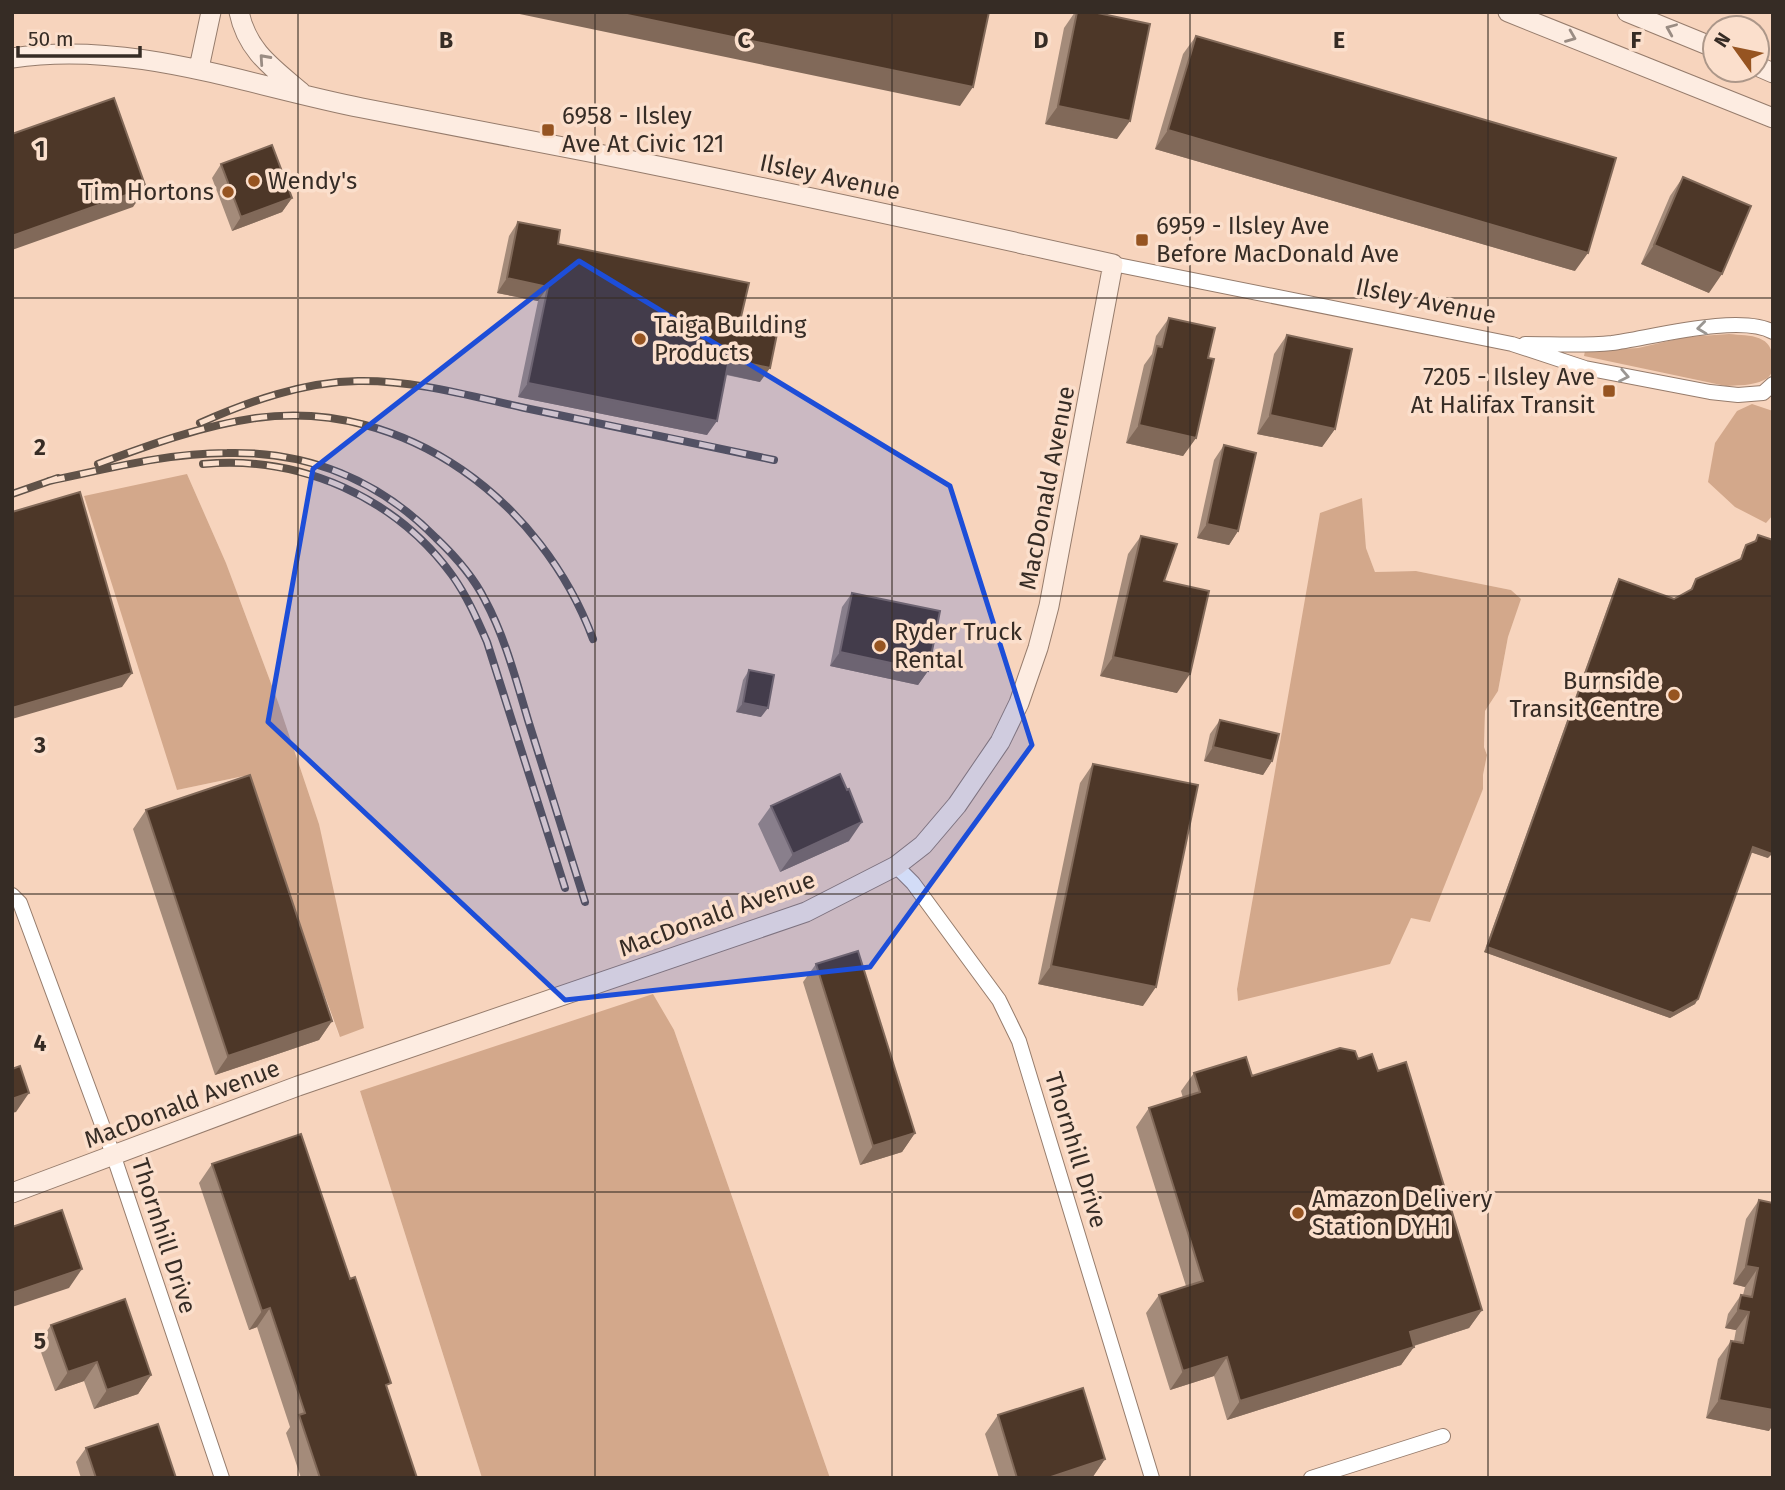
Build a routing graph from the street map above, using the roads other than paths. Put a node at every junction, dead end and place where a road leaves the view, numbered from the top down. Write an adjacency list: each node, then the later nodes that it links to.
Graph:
1 (211, 12): 7 (street)
2 (239, 12): 8 (street, one-way to 2)
3 (1508, 12): 9 (street, one-way to 9)
4 (1627, 12): 5 (street, one-way to 4)
5 (1701, 42)
6 (12, 58): 7 (street, Ilsley Avenue)
7 (199, 68): 8 (street, Ilsley Avenue)
8 (304, 95): 10 (street, Ilsley Avenue)
9 (1773, 118)
10 (1113, 264): 12 (street, Ilsley Avenue); 14 (street, MacDonald Avenue)
11 (1773, 332): 12 (street, Ilsley Avenue, one-way to 12)
12 (1512, 344): 13 (street, Ilsley Avenue, one-way to 13)
13 (1773, 384)
14 (896, 866): 16 (street, MacDonald Avenue); 20 (street, Thornhill Drive)
15 (12, 895): 16 (street, Thornhill Drive)
16 (114, 1157): 17 (street, MacDonald Avenue); 19 (street, Thornhill Drive)
17 (12, 1193)
18 (1443, 1436): 21 (street)
19 (222, 1478)
20 (1152, 1478)
21 (1311, 1478)

